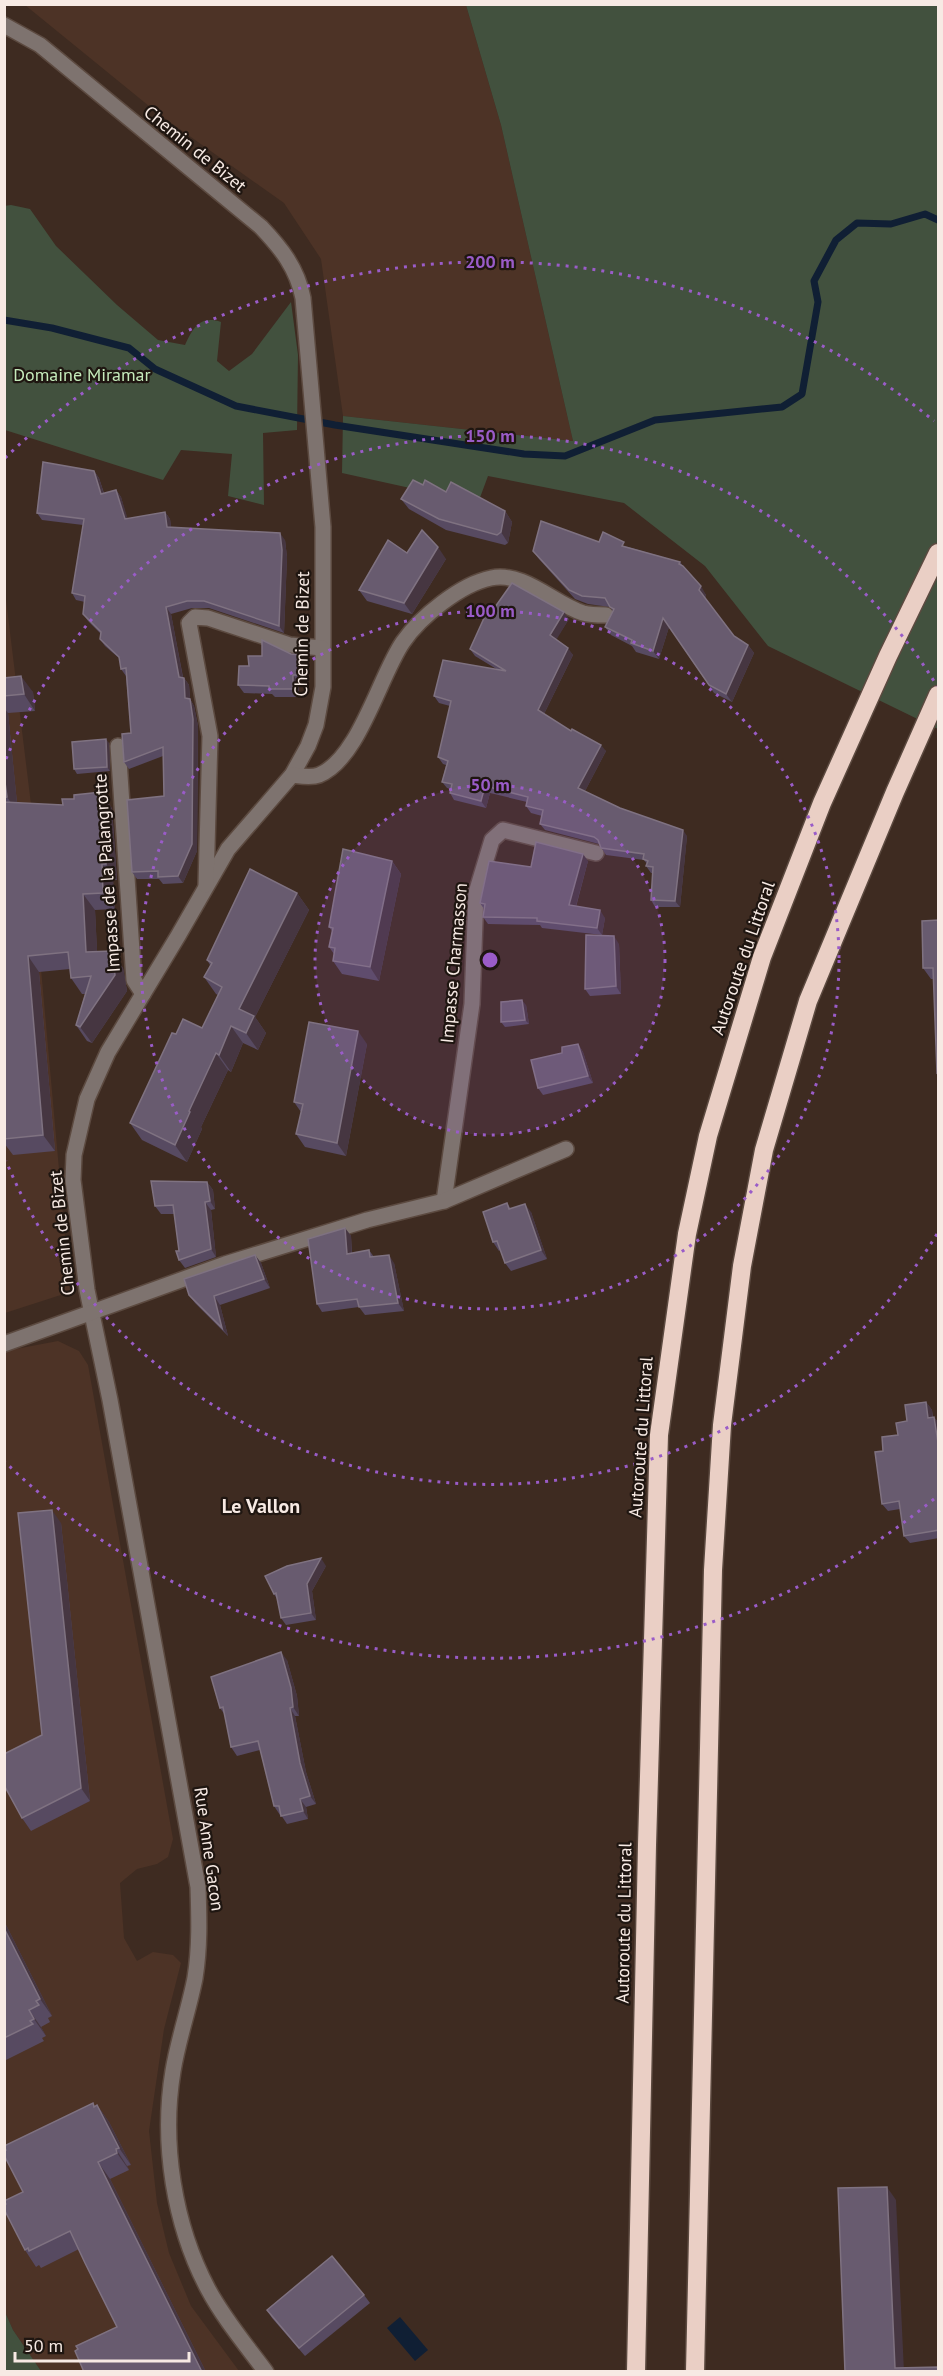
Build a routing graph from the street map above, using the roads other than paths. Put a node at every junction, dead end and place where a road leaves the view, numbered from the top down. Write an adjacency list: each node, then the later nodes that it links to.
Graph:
1 (4, 25): 4 (street, Chemin de Bizet)
2 (939, 554): 16 (highway, Autoroute du Littoral)
3 (606, 615): 7 (street)
4 (322, 648): 7 (street, Chemin de Bizet); 9 (street)
5 (939, 695): 17 (highway)
6 (118, 746): 10 (street, Impasse de la Palangrotte)
7 (292, 775): 9 (street, Chemin de Bizet)
8 (596, 853): 12 (street, Impasse Charmasson)
9 (206, 888): 10 (street, Chemin de Bizet)
10 (143, 994): 13 (street, Chemin de Bizet)
11 (566, 1149): 12 (street)
12 (444, 1201): 13 (street)
13 (92, 1313): 14 (street); 15 (street, Rue Anne Gacon)
14 (4, 1344)
15 (266, 2372)
16 (636, 2372)
17 (695, 2372)

